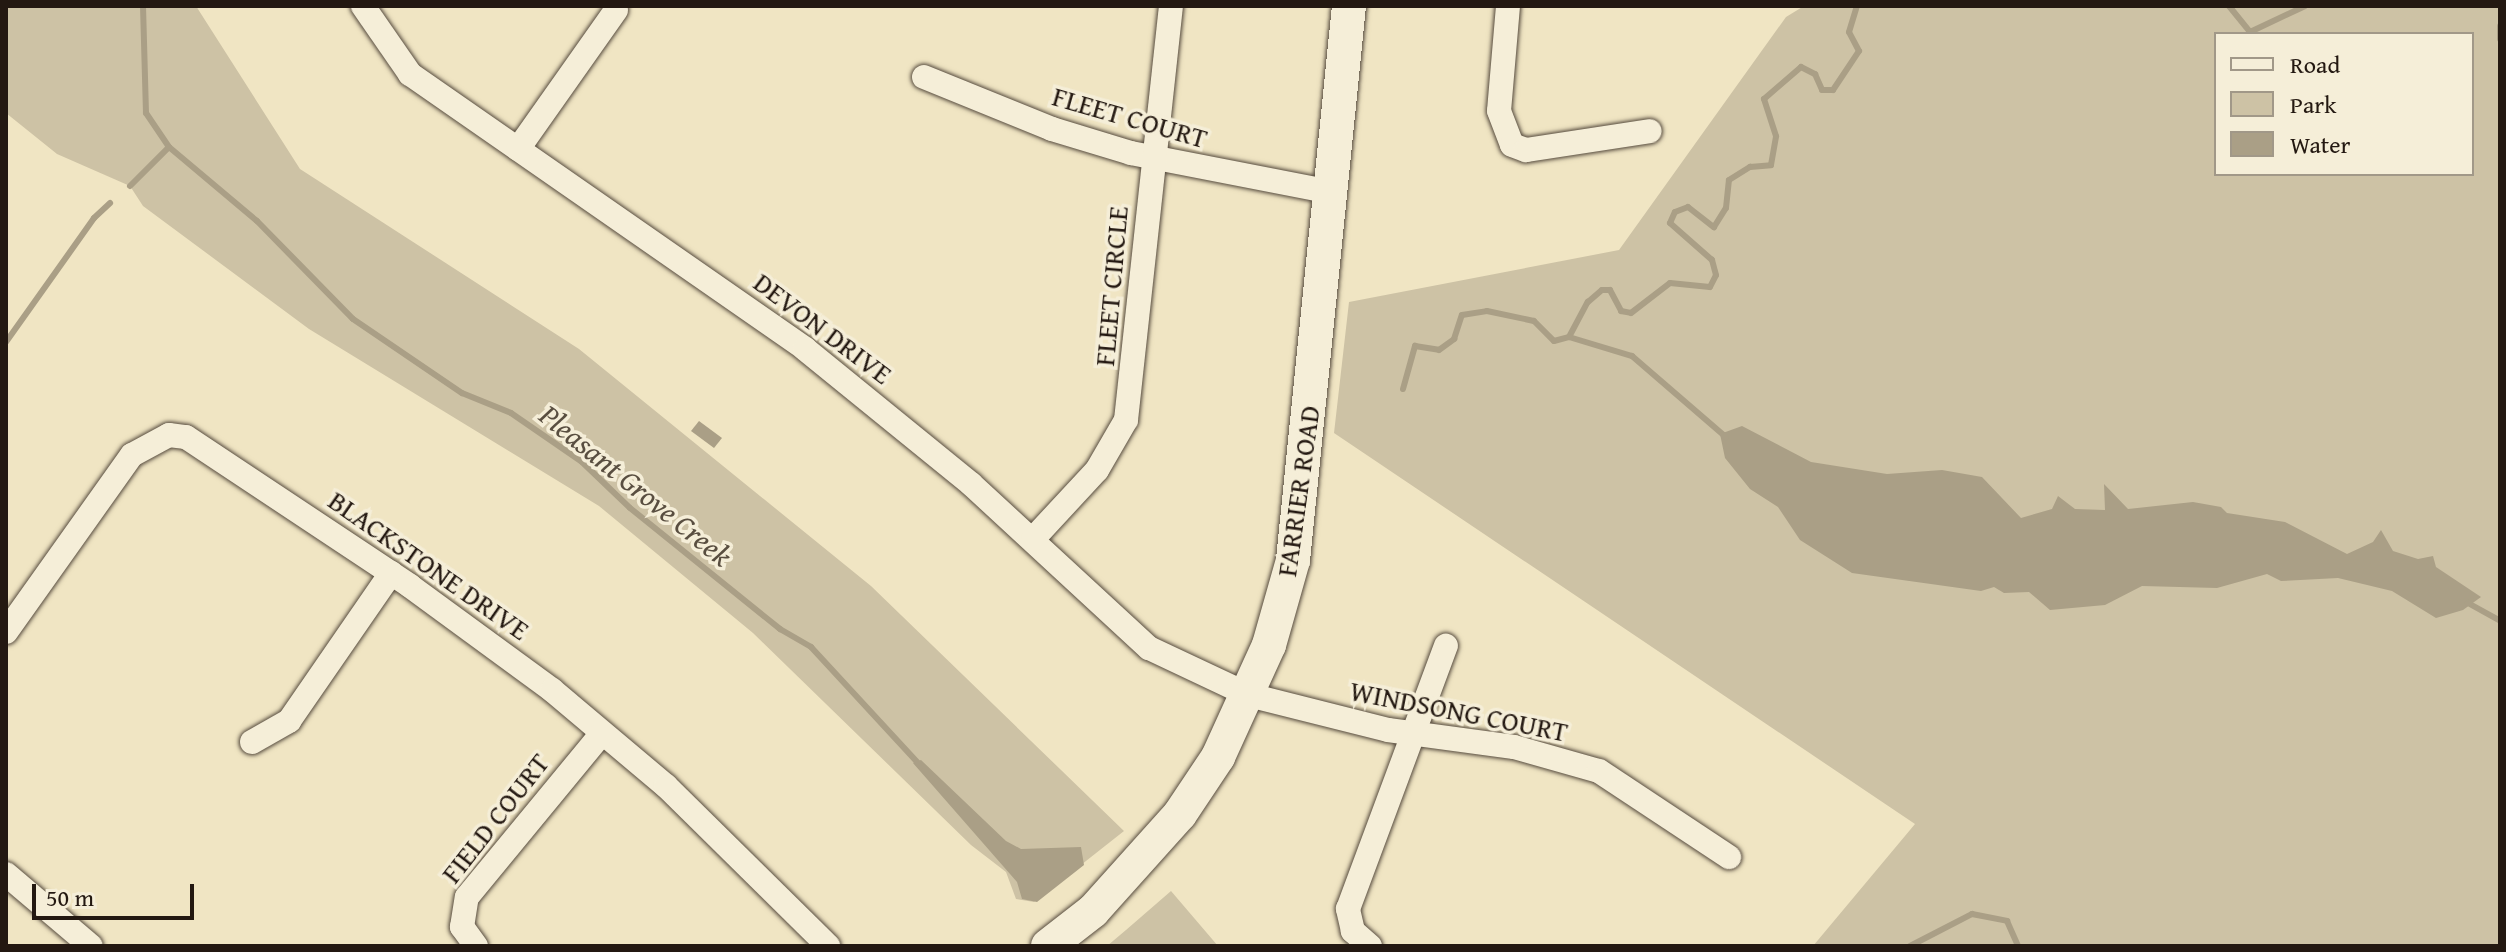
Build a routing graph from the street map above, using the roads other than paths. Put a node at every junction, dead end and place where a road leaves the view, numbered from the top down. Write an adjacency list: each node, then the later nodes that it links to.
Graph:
1 (363, 6): 8 (street, DEVON DRIVE)
2 (1171, 6): 9 (street, FLEET CIRCLE)
3 (1349, 6): 10 (street, FARRIER ROAD)
4 (1508, 6): 7 (street)
5 (616, 10): 8 (street)
6 (924, 77): 9 (street, FLEET COURT)
7 (1650, 131)
8 (518, 149): 11 (street, DEVON DRIVE)
9 (1154, 160): 10 (street, FLEET COURT); 11 (street, FLEET CIRCLE)
10 (1327, 191): 15 (street, FARRIER ROAD)
11 (1033, 539): 15 (street, DEVON DRIVE)
12 (391, 573): 13 (street, BLACKSTONE DRIVE); 16 (street, BLACKSTONE DRIVE); 18 (street)
13 (6, 632)
14 (1446, 646): 17 (street)
15 (1249, 695): 17 (street, WINDSONG COURT); 24 (street, FARRIER ROAD)
16 (602, 733): 22 (street, FIELD COURT); 23 (street, BLACKSTONE DRIVE)
17 (1413, 735): 19 (street, WINDSONG COURT); 25 (street)
18 (252, 742)
19 (1729, 857)
20 (6, 874): 21 (street)
21 (91, 946)
22 (476, 946)
23 (828, 946)
24 (1048, 946)
25 (1370, 946)

